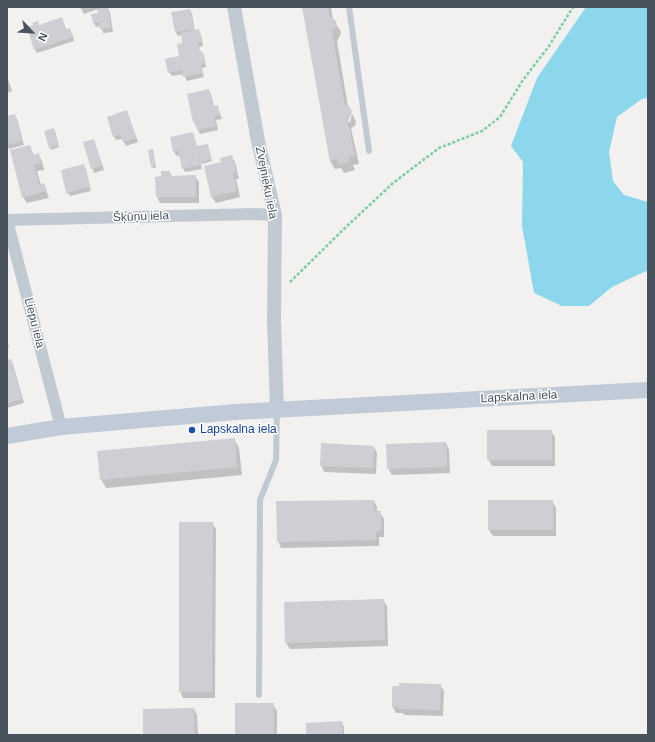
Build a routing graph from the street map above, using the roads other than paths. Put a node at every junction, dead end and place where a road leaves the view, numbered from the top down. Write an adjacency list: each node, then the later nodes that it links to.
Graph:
1 (234, 7): 4 (street, Zvejnieku iela)
2 (349, 7): 3 (lane)
3 (369, 150)
4 (275, 215): 5 (street, Šķūņu iela); 7 (street, Zvejnieku iela)
5 (7, 220): 8 (street, Liepu iela)
6 (648, 390): 7 (main road, Lapskalna iela)
7 (277, 409): 8 (main road, Lapskalna iela); 10 (lane)
8 (61, 426): 9 (main road, Lapskalna iela)
9 (7, 436)
10 (259, 695)

